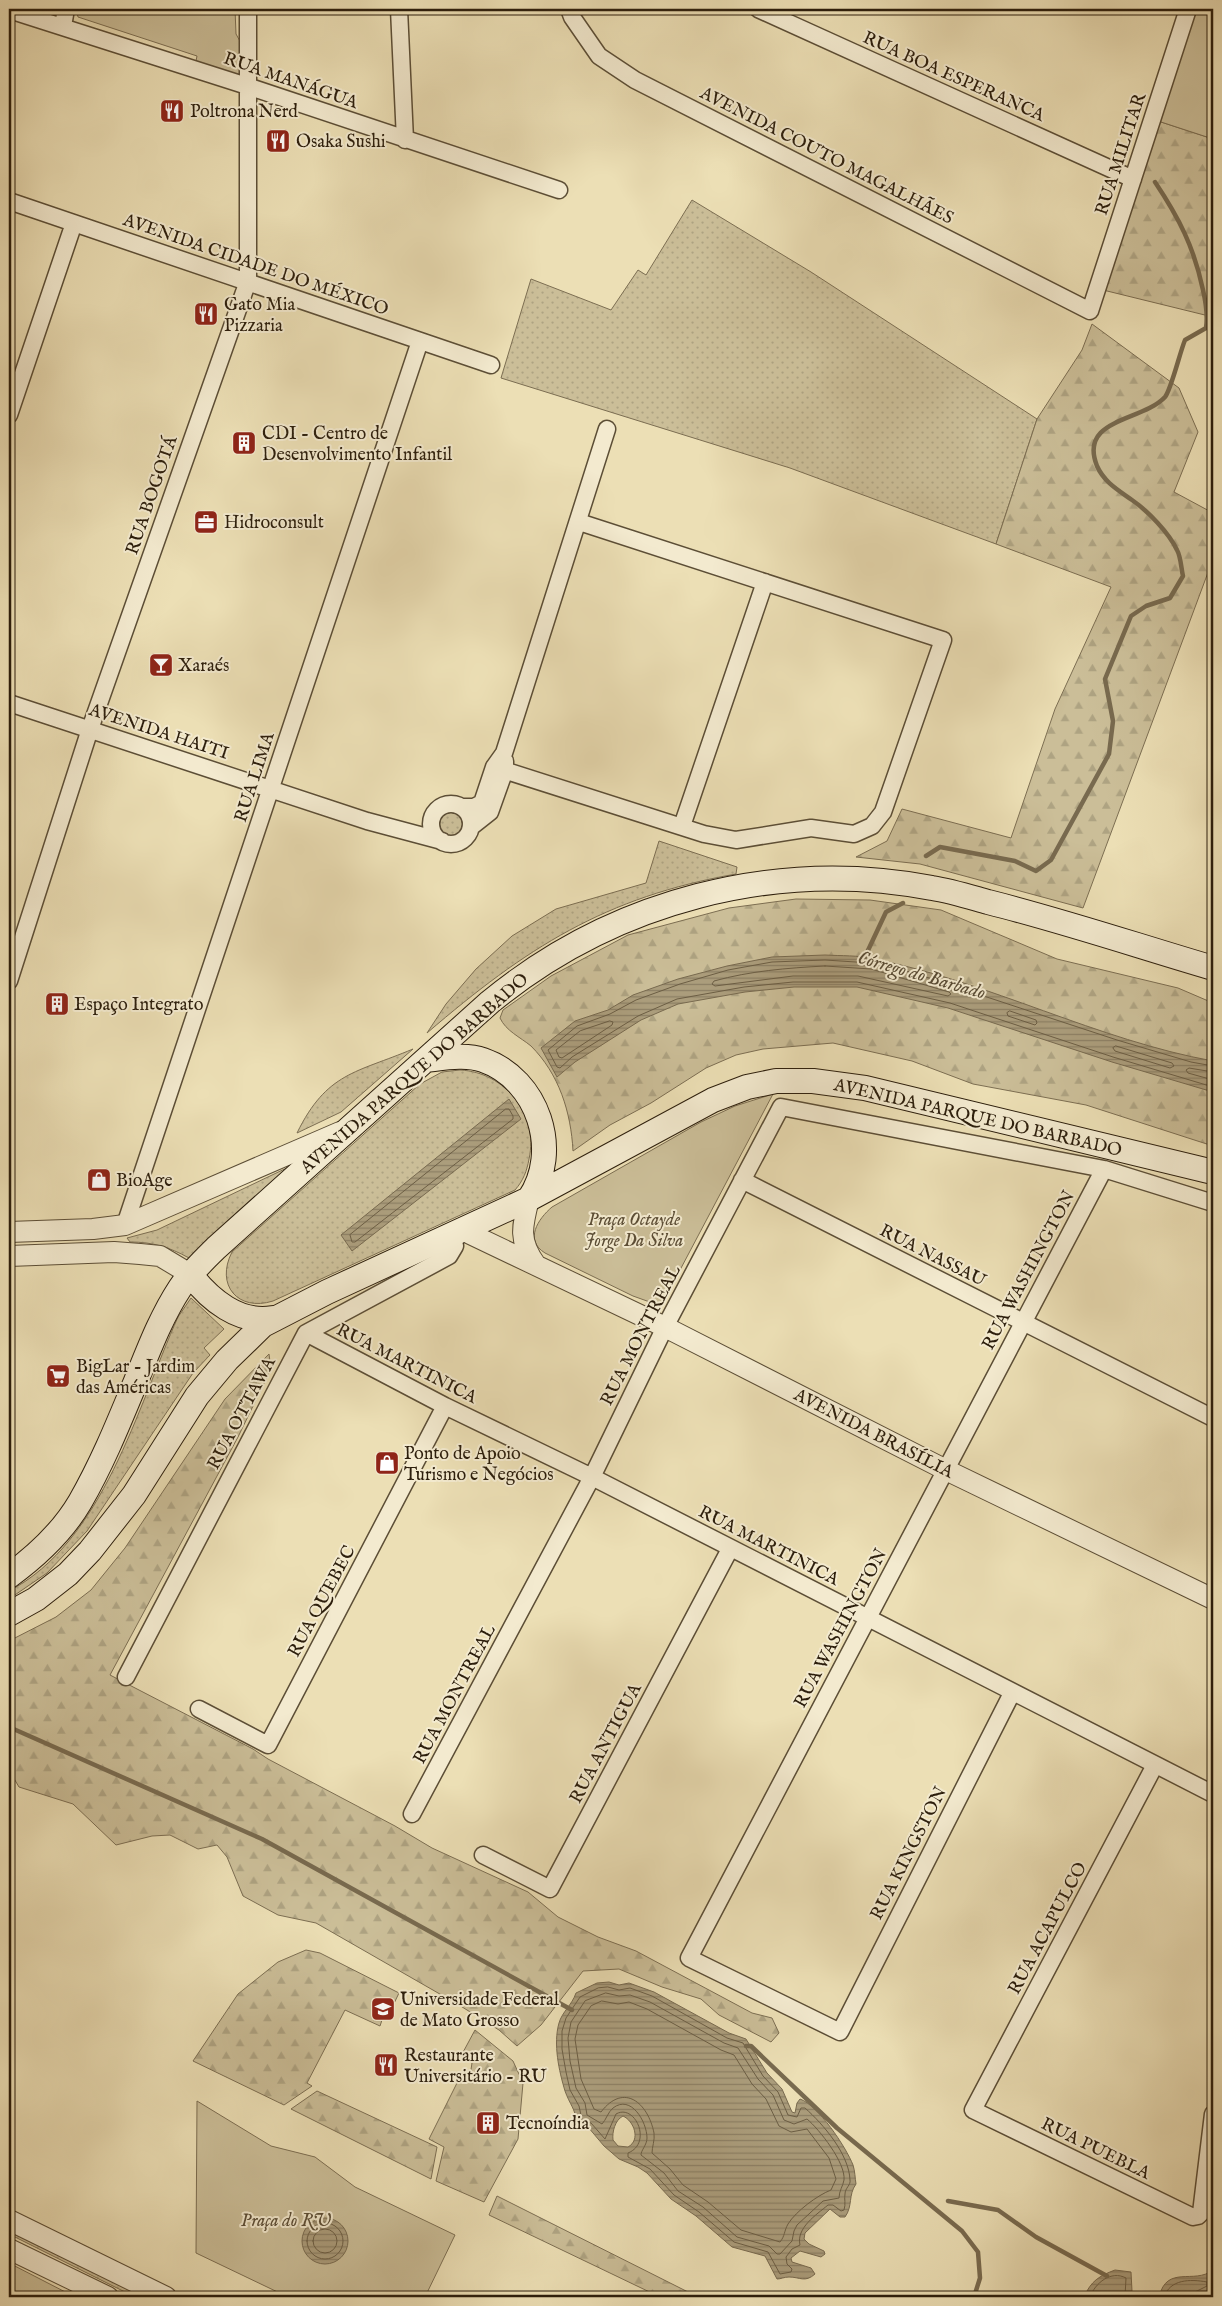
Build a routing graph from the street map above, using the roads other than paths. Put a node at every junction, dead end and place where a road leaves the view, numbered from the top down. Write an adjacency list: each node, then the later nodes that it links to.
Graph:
1 (66, 9): 8 (street)
2 (248, 9): 9 (street, RUA BOGOTÁ)
3 (399, 9): 10 (street)
4 (568, 9): 16 (street, AVENIDA COUTO MAGALHÃES)
5 (758, 9): 11 (street, RUA BOA ESPERANCA)
6 (1188, 9): 11 (street, RUA MILITAR)
7 (9, 10): 8 (street, RUA MANÁGUA)
8 (63, 26): 9 (street, RUA MANÁGUA)
9 (247, 86): 10 (street, RUA MANÁGUA); 15 (street, RUA BOGOTÁ)
10 (405, 140): 12 (street, RUA MANÁGUA)
11 (1133, 179): 16 (street, RUA MILITAR)
12 (559, 190)
13 (9, 201): 14 (street, AVENIDA CIDADE DO MÉXICO)
14 (74, 223): 15 (street, AVENIDA CIDADE DO MÉXICO); 19 (street)
15 (248, 281): 17 (street, AVENIDA CIDADE DO MÉXICO); 24 (street, RUA BOGOTÁ)
16 (1090, 311)
17 (420, 341): 18 (street, AVENIDA CIDADE DO MÉXICO); 26 (street, RUA LIMA)
18 (490, 365)
19 (9, 415)
20 (607, 429): 21 (street)
21 (579, 522): 22 (street); 25 (street)
22 (765, 582): 29 (street); 29 (street)
23 (9, 703): 24 (street, AVENIDA HAITI)
24 (90, 729): 26 (street, AVENIDA HAITI); 34 (street, RUA BOGOTÁ)
25 (500, 769): 27 (street); 29 (street); 30 (street, AVENIDA HAITI)
26 (271, 789): 31 (street, AVENIDA HAITI); 42 (street, RUA LIMA)
27 (462, 807): 28 (street); 30 (street)
28 (432, 821): 31 (street); 32 (street)
29 (682, 826)
30 (471, 827): 32 (street, AVENIDA HAITI)
31 (412, 834): 32 (street, AVENIDA HAITI)
32 (442, 841)
33 (1213, 968): 35 (main road, AVENIDA PARQUE DO BARBADO)
34 (9, 981)
35 (426, 1060): 36 (main road, AVENIDA PARQUE DO BARBADO); 40 (main road)
36 (350, 1127): 42 (street); 47 (main road, AVENIDA PARQUE DO BARBADO)
37 (1104, 1169): 39 (street, RUA MONTREAL); 41 (street, RUA MONTREAL); 49 (street, RUA WASHINGTON)
38 (1213, 1172): 40 (main road, AVENIDA PARQUE DO BARBADO)
39 (742, 1180): 49 (street, RUA NASSAU); 50 (street, RUA MONTREAL)
40 (533, 1191): 44 (main road, AVENIDA PARQUE DO BARBADO); 46 (street)
41 (1213, 1203)
42 (125, 1225): 43 (street)
43 (9, 1232)
44 (457, 1232): 46 (street, AVENIDA BRASÍLIA); 48 (main road, AVENIDA PARQUE DO BARBADO); 51 (street)
45 (9, 1256): 47 (street)
46 (536, 1265): 50 (street, AVENIDA BRASÍLIA)
47 (190, 1274): 48 (main road); 57 (main road, AVENIDA PARQUE DO BARBADO)
48 (273, 1318): 59 (main road, AVENIDA PARQUE DO BARBADO)
49 (1022, 1323): 53 (street, RUA NASSAU); 54 (street, RUA WASHINGTON)
50 (665, 1327): 54 (street, AVENIDA BRASÍLIA); 55 (street, RUA MONTREAL)
51 (306, 1333): 52 (street, RUA MARTINICA); 61 (street, RUA OTTAWA)
52 (445, 1406): 55 (street, RUA MARTINICA); 63 (street, RUA QUEBEC)
53 (1213, 1418)
54 (946, 1470): 58 (street, AVENIDA BRASÍLIA); 60 (street, RUA WASHINGTON)
55 (592, 1477): 56 (street, RUA MARTINICA); 66 (street, RUA MONTREAL)
56 (730, 1548): 60 (street, RUA MARTINICA); 67 (street, RUA ANTIGUA)
57 (9, 1576)
58 (1213, 1600)
59 (9, 1614)
60 (867, 1618): 62 (street, RUA MARTINICA); 68 (street, RUA WASHINGTON)
61 (126, 1677)
62 (1012, 1693): 64 (street, RUA MARTINICA); 68 (street, RUA KINGSTON)
63 (199, 1709)
64 (1155, 1765): 65 (street, RUA MARTINICA); 69 (street, RUA ACAPULCO)
65 (1213, 1794)
66 (412, 1814)
67 (483, 1855)
68 (840, 2032)
69 (973, 2110): 70 (street, RUA PUEBLA)
70 (1213, 2114)
71 (9, 2220): 74 (street)
72 (9, 2249): 73 (street)
73 (108, 2297)
74 (166, 2297)

